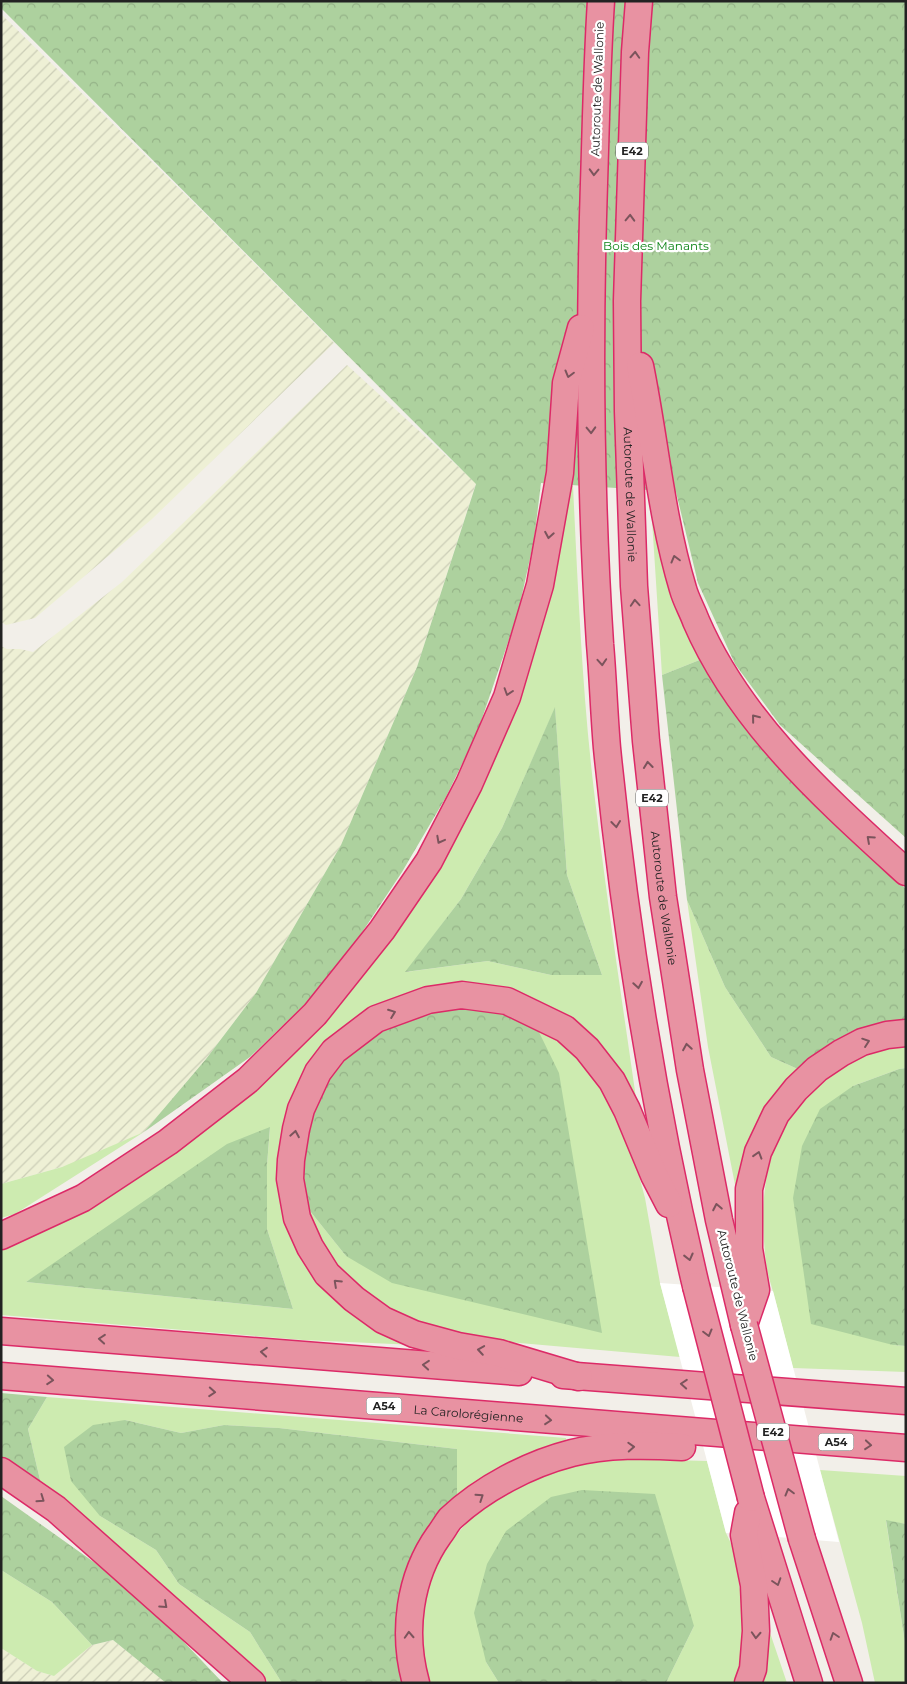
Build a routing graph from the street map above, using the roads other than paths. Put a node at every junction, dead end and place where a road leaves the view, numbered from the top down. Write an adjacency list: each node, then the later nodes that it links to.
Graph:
1 (602, 1): 3 (highway, Autoroute de Wallonie, one-way to 3)
2 (639, 1): 4 (highway, Autoroute de Wallonie / E42, one-way to 2)
3 (590, 293): 7 (highway, Autoroute de Wallonie, one-way to 7); 8 (highway, one-way to 8)
4 (627, 301): 5 (highway, one-way to 4); 9 (highway, Autoroute de Wallonie / E42, one-way to 4)
5 (906, 872)
6 (906, 1032): 9 (highway, one-way to 6)
7 (683, 1229): 12 (highway, one-way to 7); 19 (highway, Autoroute de Wallonie, one-way to 19, bridge)
8 (1, 1236)
9 (746, 1289): 24 (highway, Autoroute de Wallonie / E42, one-way to 9, bridge)
10 (1, 1331): 12 (highway, one-way to 10)
11 (1, 1376): 16 (highway, La Carolorégienne / A54, one-way to 16)
12 (579, 1377): 14 (highway, one-way to 12)
13 (906, 1384): 14 (highway)
14 (803, 1393): 15 (highway)
15 (906, 1401)
16 (767, 1437): 17 (highway, La Carolorégienne / A54, one-way to 17); 21 (highway, one-way to 16)
17 (906, 1448)
18 (1, 1471): 20 (highway, one-way to 20)
19 (753, 1535): 22 (highway, one-way to 22); 23 (highway, one-way to 23)
20 (252, 1683)
21 (416, 1683)
22 (748, 1683)
23 (809, 1683)
24 (849, 1683)

